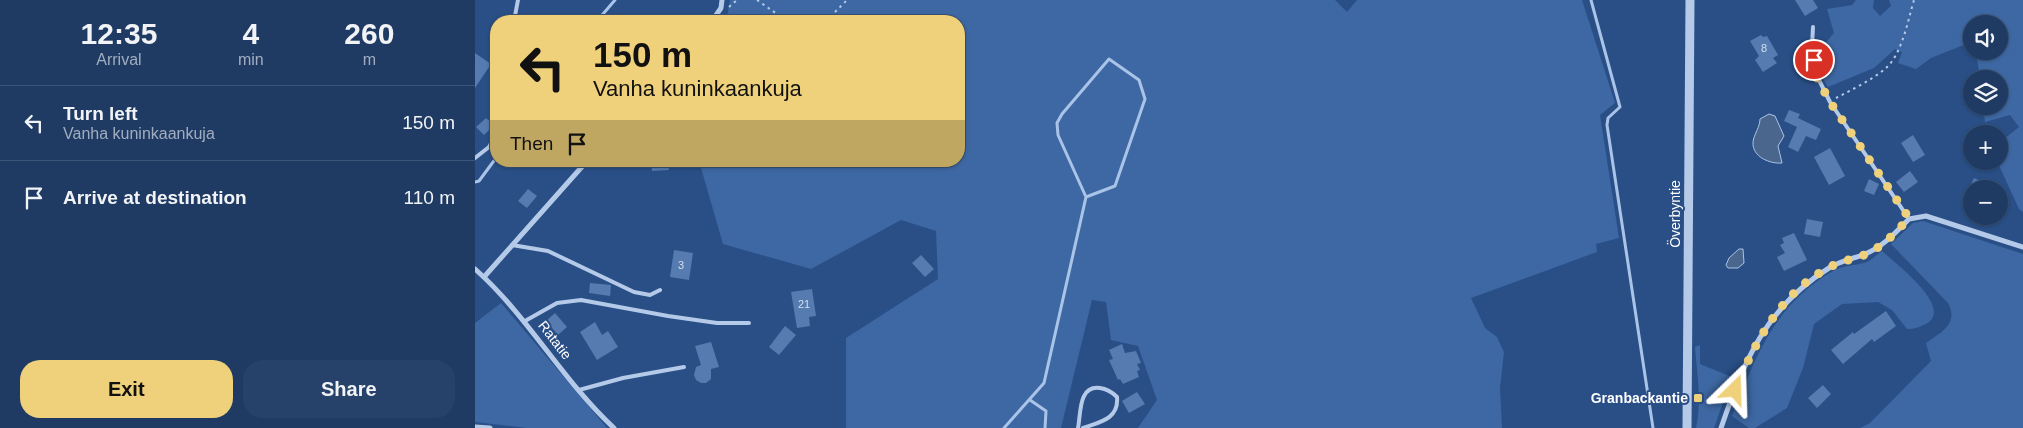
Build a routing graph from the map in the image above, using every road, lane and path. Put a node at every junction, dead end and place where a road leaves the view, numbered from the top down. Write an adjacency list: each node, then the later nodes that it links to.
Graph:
1 (518, 0): 7 (lane)
2 (722, 0): 8 (street)
3 (757, 0): 9 (path)
4 (847, 0): 10 (path)
5 (1689, 0): 31 (street, Överbyntie)
6 (1914, 0): 12 (path)
7 (516, 15)
8 (716, 15)
9 (778, 15)
10 (832, 15)
11 (1813, 26): 12 (lane)
12 (1830, 102): 16 (lane)
13 (490, 144): 14 (lane)
14 (475, 158)
15 (582, 167): 17 (street)
16 (1909, 218): 18 (street); 32 (street)
17 (512, 245): 20 (street); 21 (lane)
18 (2023, 247)
19 (475, 269): 20 (street, Ratatie)
20 (484, 276): 22 (street, Ratatie)
21 (660, 290)
22 (525, 321): 23 (lane); 25 (street, Ratatie)
23 (749, 323)
24 (684, 367): 25 (lane)
25 (579, 390): 28 (street, Ratatie)
26 (475, 427): 27 (street)
27 (490, 428)
28 (614, 428)
29 (1079, 428): 30 (lane)
30 (1083, 428)
31 (1687, 428)
32 (1721, 428)

